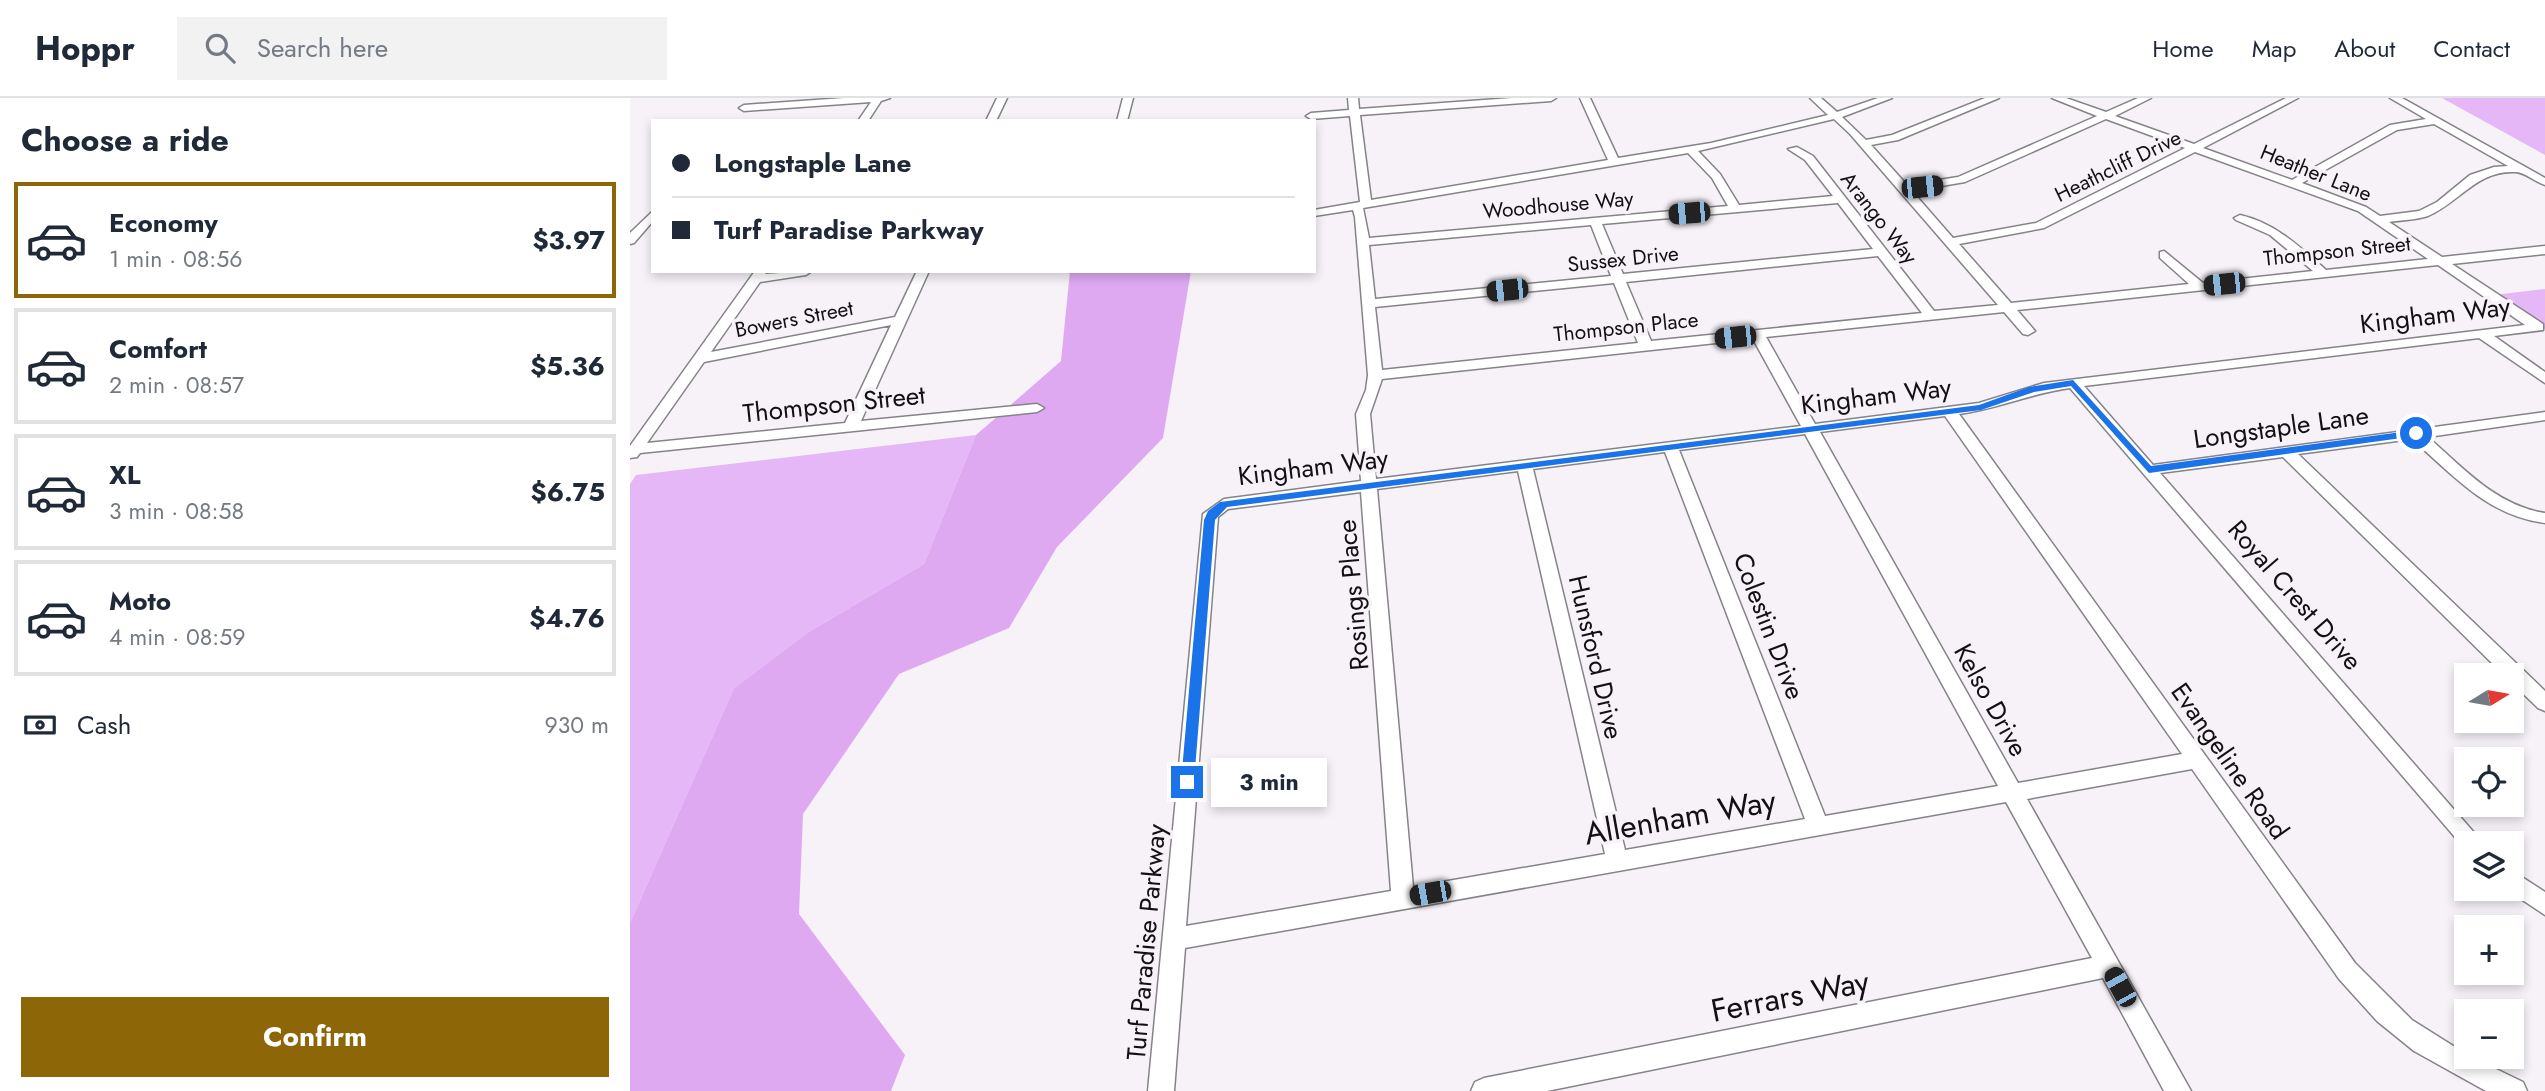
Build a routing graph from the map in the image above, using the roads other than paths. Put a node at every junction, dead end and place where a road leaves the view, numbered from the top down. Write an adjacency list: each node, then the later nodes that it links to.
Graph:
1 (753, 98): 2 (street)
2 (878, 98): 3 (street); 20 (street)
3 (885, 98)
4 (1002, 98): 21 (street)
5 (1128, 98): 22 (street)
6 (1353, 98): 16 (street, Rosings Place)
7 (1551, 98): 16 (street)
8 (1585, 98): 28 (street)
9 (1815, 98): 18 (street)
10 (1887, 98): 18 (street)
11 (1994, 98): 24 (street)
12 (2057, 98): 19 (street, Heather Lane)
13 (2146, 98): 19 (street)
14 (2293, 98): 25 (street, Heathcliff Drive)
15 (2395, 98): 23 (street)
16 (1354, 113): 17 (street); 34 (street, Rosings Place)
17 (1311, 116)
18 (1835, 116): 24 (street); 27 (street)
19 (2106, 116): 25 (street, Heather Lane); 32 (street)
20 (864, 119)
21 (992, 119)
22 (1123, 119)
23 (2436, 121): 29 (street); 31 (street)
24 (1864, 143): 32 (street)
25 (2197, 148): 31 (street, Heather Lane); 43 (street, Heathcliff Drive)
26 (1793, 149): 33 (street, Arango Way)
27 (1691, 150): 28 (street); 35 (street)
28 (1615, 163): 34 (street)
29 (2520, 168): 30 (street); 39 (street)
30 (2545, 182)
31 (2295, 183): 39 (street, Heather Lane)
32 (1904, 189): 43 (street)
33 (1840, 199): 35 (street, Woodhouse Way); 45 (street, Arango Way)
34 (1362, 205): 36 (street); 42 (street, Rosings Place)
35 (1735, 208): 40 (street, Woodhouse Way)
36 (1316, 213)
37 (651, 216): 41 (street)
38 (2240, 218): 49 (street)
39 (2378, 220): 47 (street, Heather Lane)
40 (1595, 221): 42 (street, Woodhouse Way); 52 (street)
41 (639, 231)
42 (1363, 242): 54 (street, Rosings Place)
43 (1950, 242): 55 (street)
44 (2545, 250): 47 (street, Thompson Street)
45 (1881, 252): 52 (street, Sussex Drive); 56 (street, Arango Way)
46 (2164, 255): 53 (street)
47 (2440, 261): 49 (street, Thompson Street); 58 (street, Heather Lane)
48 (782, 273): 50 (street)
49 (2323, 274): 53 (street, Thompson Street)
50 (758, 275): 63 (street)
51 (920, 277): 57 (street)
52 (1618, 279): 54 (street, Sussex Drive); 62 (street)
53 (2200, 287): 55 (street, Thompson Street)
54 (1368, 304): 64 (street, Rosings Place)
55 (2008, 308): 56 (street, Thompson Place); 59 (street)
56 (1931, 316): 61 (street, Thompson Place)
57 (899, 320): 63 (street, Bowers Street); 70 (street)
58 (2538, 327): 60 (street, Kingham Way)
59 (2028, 331)
60 (2482, 334): 65 (street); 66 (street, Kingham Way)
61 (1758, 335): 62 (street, Thompson Place); 71 (street, Kelso Drive)
62 (1646, 346): 64 (street, Thompson Place)
63 (697, 359): 75 (street)
64 (1375, 375): 78 (street, Rosings Place)
65 (2545, 379)
66 (2073, 383): 68 (street, Kingham Way); 77 (street, Royal Crest Drive)
67 (1037, 408): 70 (street, Thompson Street)
68 (1949, 411): 71 (street, Kingham Way); 82 (street, Evangeline Road)
69 (2545, 416): 72 (street, Longstaple Lane)
70 (851, 427): 75 (street, Thompson Street)
71 (1810, 429): 73 (street, Kingham Way); 83 (street, Kelso Drive)
72 (2416, 433): 74 (street, Longstaple Lane); 80 (street)
73 (1670, 446): 76 (street, Kingham Way); 84 (street, Colestin Drive)
74 (2286, 451): 77 (street, Longstaple Lane); 81 (street)
75 (633, 453)
76 (1524, 465): 78 (street, Kingham Way); 86 (street, Hunsford Drive)
77 (2149, 470): 85 (street, Royal Crest Drive)
78 (1369, 484): 79 (street, Kingham Way); 88 (street, Rosings Place)
79 (1217, 508): 90 (street, Turf Paradise Parkway)
80 (2545, 518)
81 (2545, 703)
82 (2197, 760): 83 (street, Allenham Way); 95 (street, Evangeline Road)
83 (2011, 791): 84 (street, Allenham Way); 91 (street, Kelso Drive)
84 (1818, 825): 86 (street, Allenham Way)
85 (2463, 831)
86 (1617, 860): 88 (street, Allenham Way)
87 (2524, 890): 89 (street)
88 (1403, 898): 90 (street, Allenham Way)
89 (2545, 905)
90 (1174, 939): 92 (street, Turf Paradise Parkway)
91 (2109, 966): 93 (street, Ferrars Way); 94 (street, Kelso Drive)
92 (1161, 1091)
93 (1484, 1091)
94 (2178, 1091)
95 (2514, 1091)

